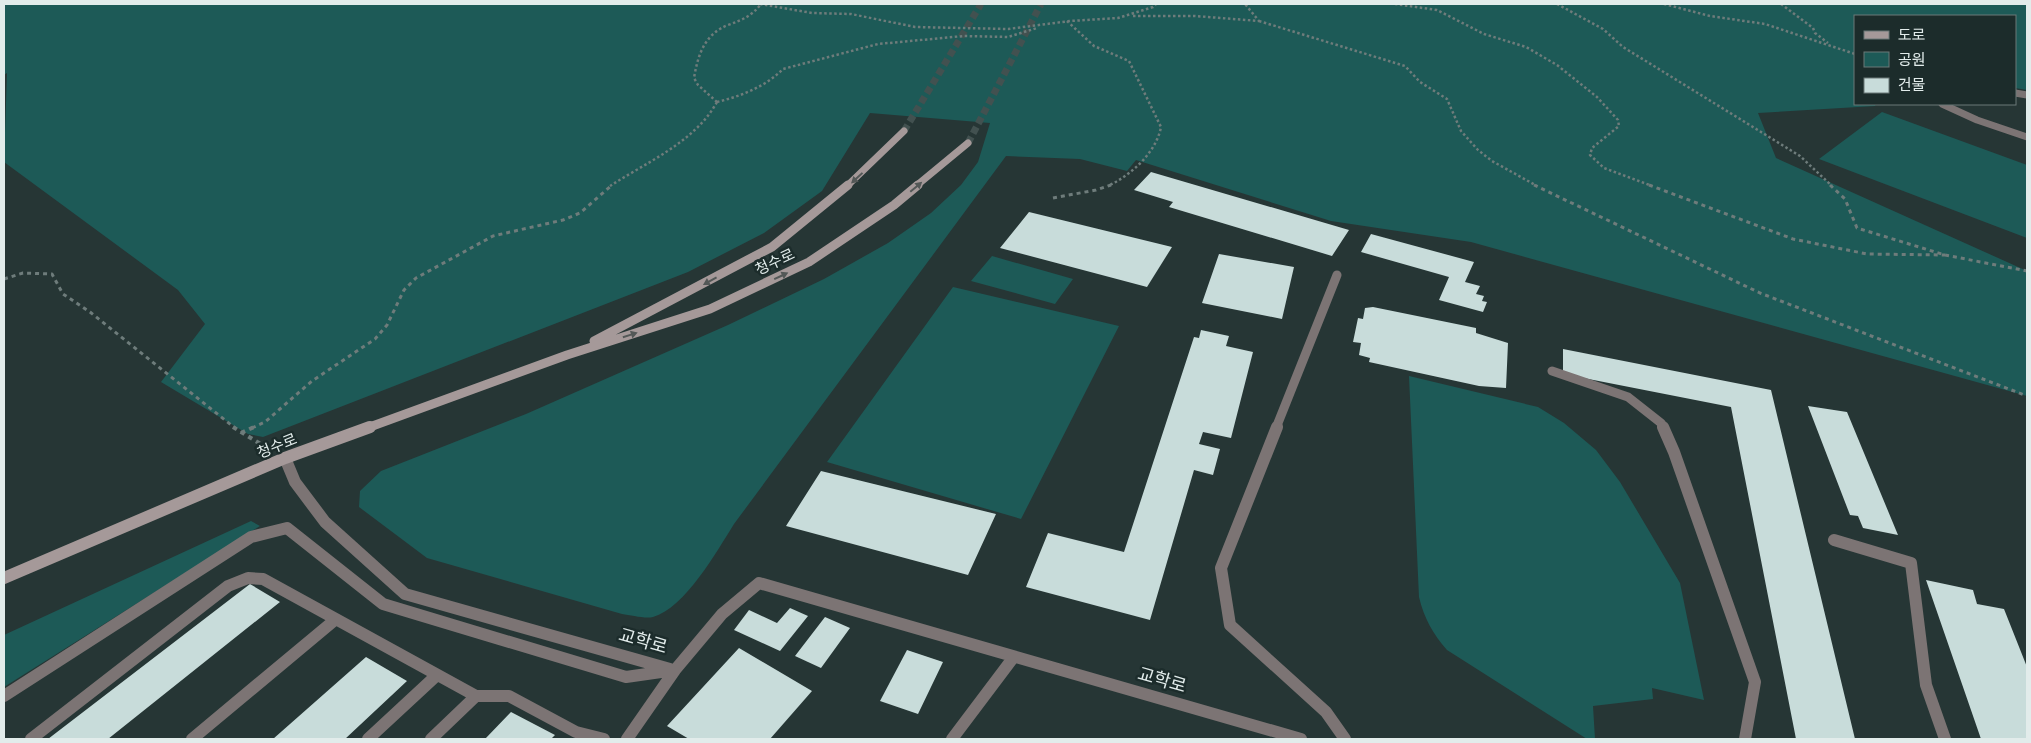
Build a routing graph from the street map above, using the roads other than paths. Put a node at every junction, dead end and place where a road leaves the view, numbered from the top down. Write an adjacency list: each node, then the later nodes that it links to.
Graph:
1 (1944, 105): 3 (street)
2 (904, 131): 6 (main road, 청수로, one-way to 6)
3 (2027, 137)
4 (968, 143): 6 (main road, 청수로, one-way to 4)
5 (1337, 275): 26 (street)
6 (566, 355): 8 (main road, 청수로)
7 (1552, 371): 27 (street)
8 (285, 458): 10 (main road, 청수로); 13 (street, 교학로)
9 (1834, 540): 28 (street)
10 (4, 578)
11 (336, 619): 14 (street); 18 (street); 19 (street)
12 (1013, 658): 13 (street, 교학로); 24 (street); 25 (street, 교학로)
13 (675, 670): 15 (street); 23 (street)
14 (437, 675): 16 (street); 20 (street)
15 (4, 696)
16 (476, 696): 17 (street); 21 (street)
17 (573, 736): 22 (street)
18 (30, 739)
19 (192, 739)
20 (368, 739)
21 (431, 739)
22 (604, 739)
23 (628, 739)
24 (952, 739)
25 (1301, 739)
26 (1345, 739)
27 (1746, 739)
28 (1945, 739)

